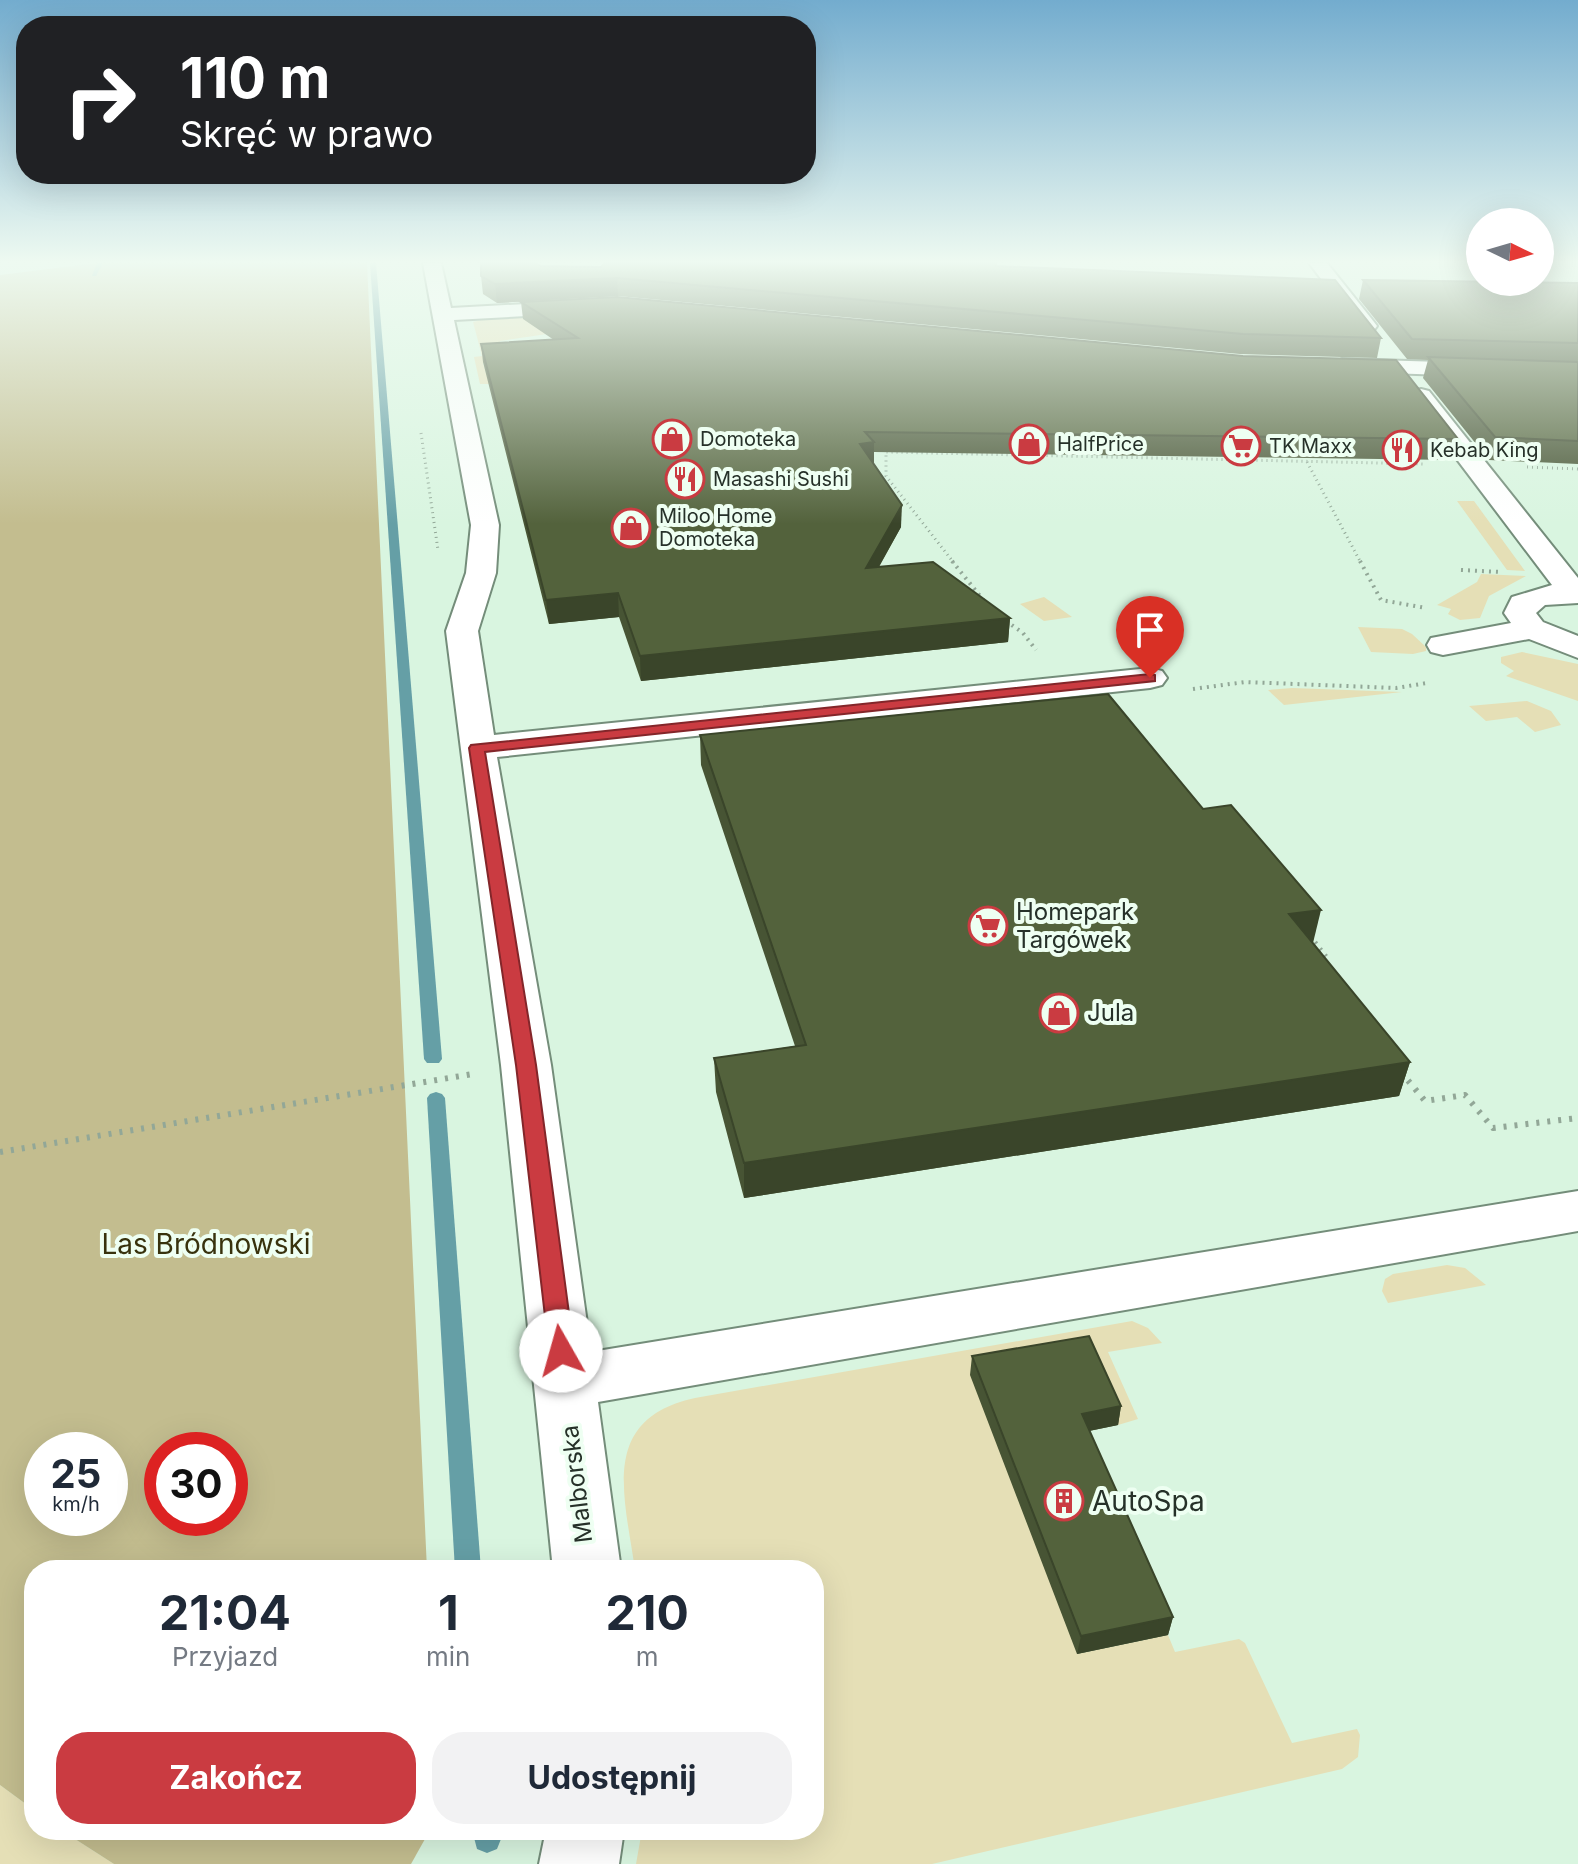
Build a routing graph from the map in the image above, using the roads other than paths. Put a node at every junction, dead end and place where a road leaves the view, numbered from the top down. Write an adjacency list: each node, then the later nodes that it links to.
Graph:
1 (449, 350): 11 (street, Malborska)
2 (1385, 350): 4 (street)
3 (1326, 366): 4 (street)
4 (1399, 368): 5 (street); 6 (street)
5 (1578, 373)
6 (1576, 594): 7 (street)
7 (1532, 629): 8 (street); 9 (street)
8 (1443, 645)
9 (1578, 648)
10 (1150, 678): 11 (street)
11 (477, 748): 13 (street, Malborska)
12 (1578, 1211): 13 (street)
13 (565, 1382): 14 (street, Malborska)
14 (586, 1560)
15 (583, 1840): 16 (street)
16 (579, 1864)

